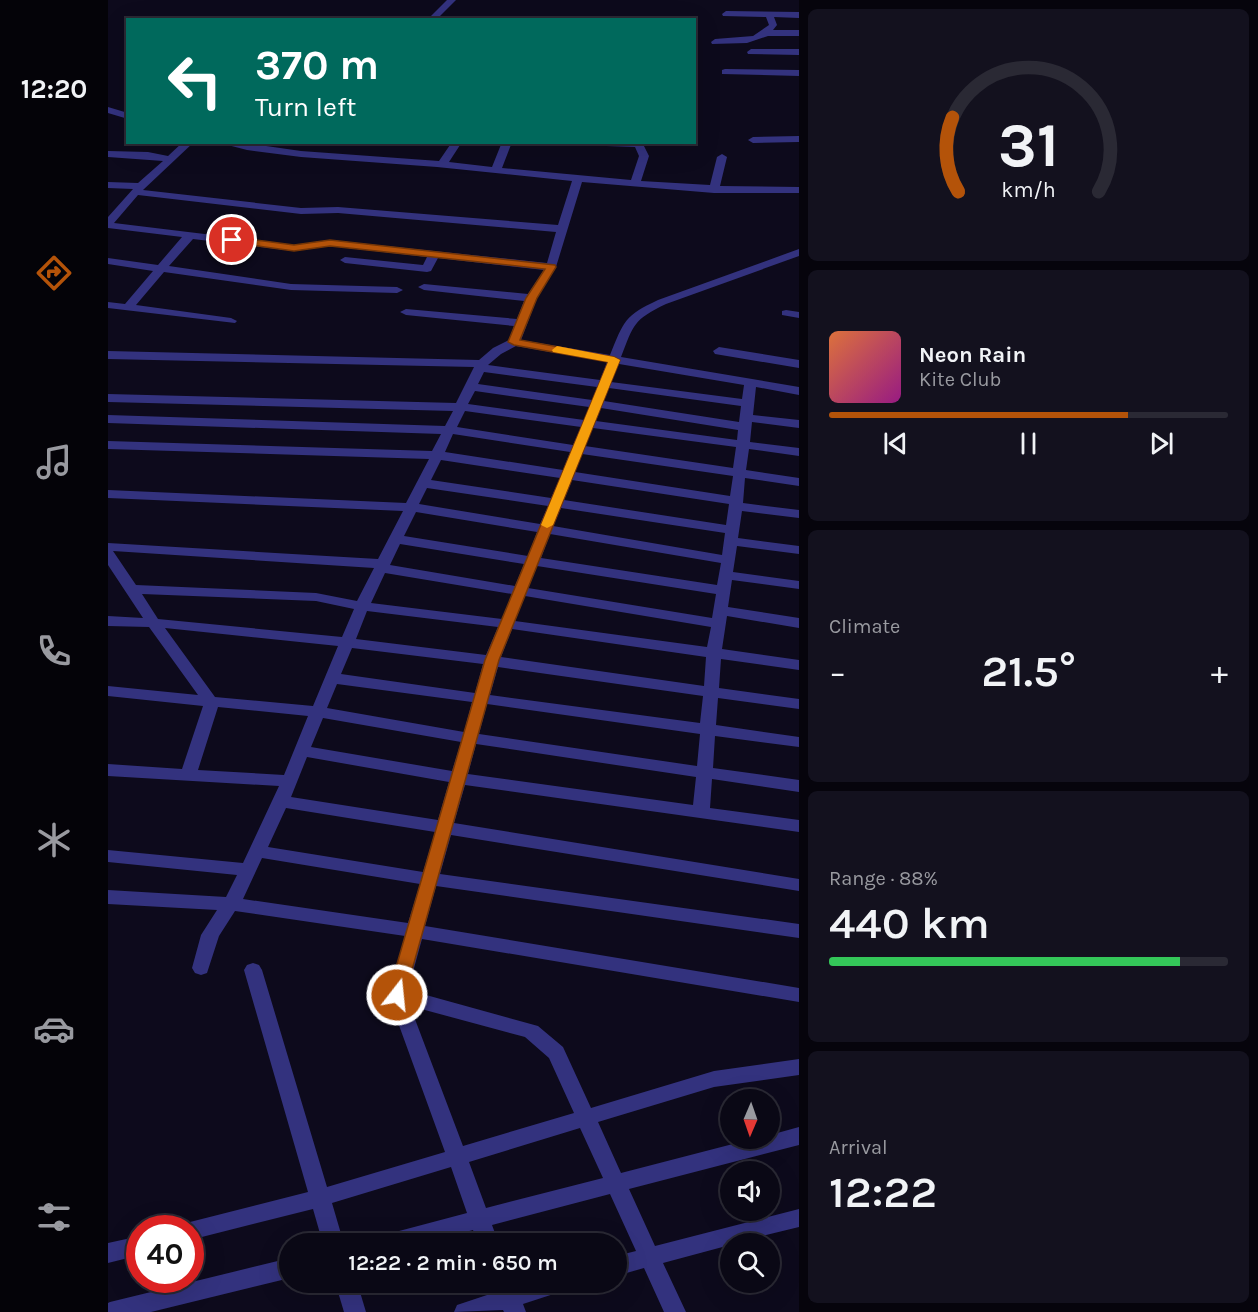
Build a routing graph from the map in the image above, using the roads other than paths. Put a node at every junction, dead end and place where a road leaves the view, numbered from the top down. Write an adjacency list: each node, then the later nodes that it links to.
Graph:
1 (452, 0): 5 (street)
2 (726, 14): 3 (street)
3 (769, 14): 4 (street); 7 (street)
4 (799, 15)
5 (433, 18)
6 (731, 33): 7 (street)
7 (767, 33): 8 (street); 9 (street)
8 (799, 33)
9 (715, 42)
10 (751, 52): 11 (street)
11 (799, 52)
12 (725, 72): 13 (street)
13 (799, 73)
14 (108, 110): 15 (street)
15 (126, 115)
16 (799, 139): 17 (street)
17 (753, 140)
18 (187, 144): 27 (street)
19 (237, 144): 24 (street)
20 (317, 144): 24 (street)
21 (456, 144): 28 (street)
22 (506, 144): 29 (street)
23 (606, 144): 31 (street)
24 (310, 153): 28 (street)
25 (108, 154): 27 (street)
26 (722, 158): 34 (street)
27 (169, 159): 33 (street)
28 (442, 165): 29 (street)
29 (496, 170): 30 (street)
30 (578, 178): 31 (street); 37 (street)
31 (635, 184): 34 (street)
32 (108, 185): 33 (street)
33 (138, 189): 36 (street); 37 (street)
34 (714, 190): 35 (street)
35 (799, 190)
36 (110, 220): 38 (street)
37 (562, 229): 43 (street)
38 (190, 235): 40 (street); 44 (street)
39 (799, 252): 58 (street)
40 (434, 254): 41 (street); 43 (street)
41 (345, 260)
42 (108, 261): 44 (street)
43 (551, 267): 47 (street)
44 (161, 269): 46 (street); 49 (street)
45 (424, 287): 47 (street)
46 (397, 290)
47 (531, 298): 54 (street)
48 (108, 305): 49 (street)
49 (128, 307): 53 (street)
50 (406, 312): 54 (street)
51 (786, 313): 52 (street)
52 (799, 315)
53 (231, 321)
54 (522, 322): 55 (street)
55 (514, 342): 58 (street); 60 (street)
56 (718, 351): 59 (street)
57 (108, 355): 60 (street)
58 (614, 360): 61 (street); 62 (street)
59 (799, 364)
60 (481, 366): 62 (street); 63 (street)
61 (750, 383): 64 (street); 68 (street)
62 (605, 384): 66 (street); 68 (street)
63 (470, 387): 66 (street); 67 (street)
64 (799, 391)
65 (108, 398): 67 (street)
66 (597, 404): 68 (street); 70 (street)
67 (461, 407): 70 (street); 72 (street)
68 (746, 416): 71 (street); 74 (street)
69 (108, 419): 72 (street)
70 (588, 424): 74 (street); 75 (street)
71 (799, 424)
72 (449, 430): 75 (street); 77 (street)
73 (108, 445): 77 (street)
74 (743, 445): 76 (street); 78 (street)
75 (577, 451): 78 (street); 79 (street)
76 (799, 453)
77 (437, 455): 79 (street); 81 (street)
78 (740, 474): 80 (street); 84 (street)
79 (567, 475): 83 (street); 84 (street)
80 (799, 482)
81 (423, 483): 83 (street); 85 (street)
82 (108, 494): 85 (street)
83 (556, 502): 87 (street); 88 (street)
84 (736, 504): 86 (street); 88 (street)
85 (412, 507): 87 (street); 89 (street)
86 (799, 514)
87 (546, 528): 93 (street); 95 (street)
88 (732, 536): 91 (street); 95 (street)
89 (396, 538): 93 (street); 94 (street)
90 (108, 547): 94 (street)
91 (799, 550)
92 (108, 554): 97 (street)
93 (532, 561): 98 (street); 99 (street)
94 (382, 566): 99 (street); 100 (street)
95 (728, 568): 96 (street); 98 (street)
96 (799, 585)
97 (131, 589): 100 (street); 103 (street)
98 (724, 591): 101 (street)
99 (519, 592): 101 (street); 105 (street)
100 (362, 606): 105 (street); 106 (street)
101 (721, 618): 104 (street); 107 (street)
102 (108, 621): 103 (street)
103 (153, 622): 106 (street); 114 (street)
104 (799, 623)
105 (507, 624): 107 (street); 108 (street)
106 (347, 642): 108 (street); 110 (street)
107 (714, 653): 109 (street); 112 (street)
108 (492, 660): 112 (street); 113 (street)
109 (799, 665)
110 (332, 678): 113 (street); 116 (street)
111 (108, 691): 114 (street)
112 (711, 693): 115 (street); 117 (street)
113 (481, 697): 117 (street); 118 (street)
114 (212, 702): 116 (street); 123 (street)
115 (799, 704)
116 (318, 712): 118 (street); 120 (street)
117 (709, 731): 119 (street); 122 (street)
118 (469, 738): 122 (street); 124 (street)
119 (799, 742)
120 (303, 751): 124 (street); 125 (street)
121 (108, 770): 123 (street)
122 (705, 771): 126 (street); 128 (street)
123 (188, 776): 125 (street)
124 (458, 778): 128 (street); 130 (street)
125 (290, 781): 127 (street)
126 (799, 786)
127 (281, 801): 130 (street); 131 (street)
128 (701, 812): 129 (street)
129 (799, 826)
130 (443, 827): 134 (street); 135 (street)
131 (257, 851): 133 (street); 134 (street)
132 (108, 856): 133 (street)
133 (248, 870): 137 (street)
134 (429, 879): 138 (street); 139 (street)
135 (799, 885)
136 (108, 897): 137 (street)
137 (230, 904): 139 (street); 140 (street)
138 (799, 931)
139 (415, 932): 142 (street); 143 (street)
140 (201, 968)
141 (253, 970): 149 (street)
142 (397, 995): 145 (street); 147 (street)
143 (799, 995)
144 (799, 1067): 145 (street)
145 (585, 1116): 147 (street); 148 (street)
146 (799, 1136): 148 (street)
147 (457, 1156): 149 (street); 150 (street)
148 (616, 1183): 150 (street); 158 (street)
149 (320, 1198): 152 (street); 153 (street)
150 (479, 1217): 154 (street); 155 (street)
151 (799, 1218): 158 (street)
152 (204, 1228)
153 (331, 1233)
154 (423, 1233)
155 (485, 1233)
156 (126, 1248): 157 (street)
157 (108, 1253)
158 (648, 1257): 159 (street); 166 (street)
159 (627, 1263)
160 (279, 1271): 163 (street)
161 (349, 1293): 164 (street)
162 (509, 1297): 165 (street)
163 (110, 1312)
164 (355, 1312)
165 (465, 1312)
166 (675, 1312)

